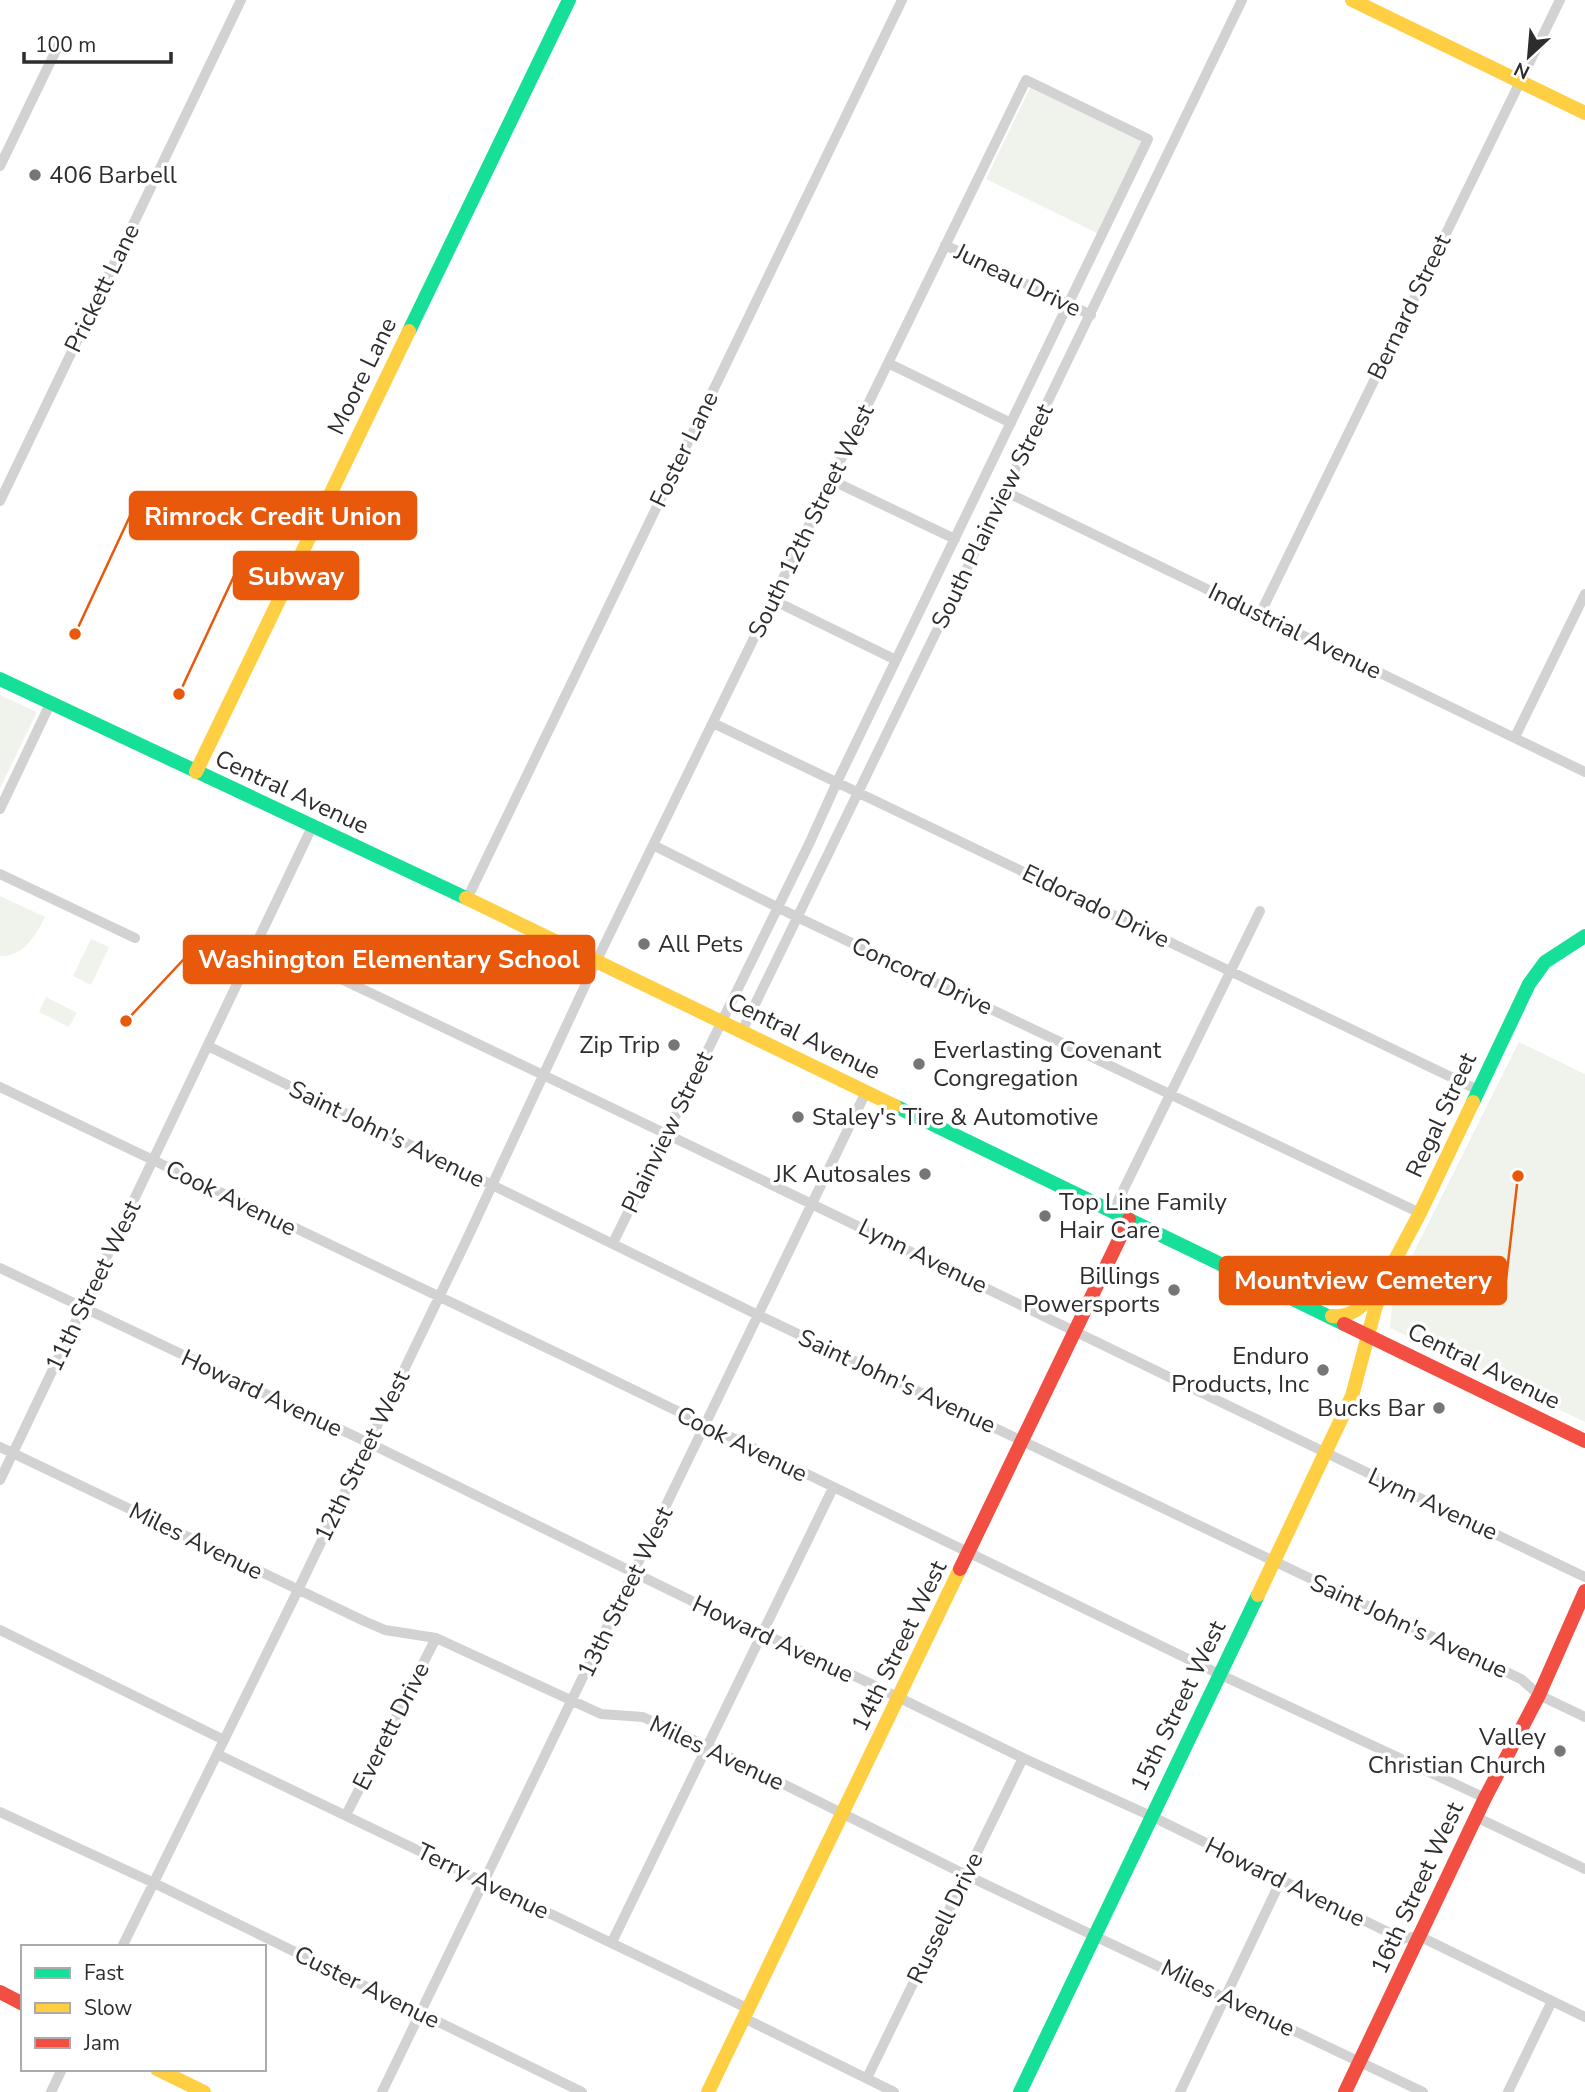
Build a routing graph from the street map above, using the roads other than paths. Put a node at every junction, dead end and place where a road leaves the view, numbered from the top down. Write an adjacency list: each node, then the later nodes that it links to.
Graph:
1 (241, 0): 19 (street, Prickett Lane)
2 (569, 0): 29 (street, Moore Lane)
3 (902, 0): 37 (street, Foster Lane)
4 (1242, 0): 14 (street, South Plainview Street)
5 (1352, 0): 8 (street)
6 (1560, 0): 8 (street, Bernard Street)
7 (60, 42): 11 (street)
8 (1519, 81): 9 (street); 23 (street, Bernard Street)
9 (1585, 113)
10 (1149, 139): 12 (street, South 12th Street West); 13 (street, South Plainview Street)
11 (0, 166)
12 (945, 245): 13 (street, Juneau Drive); 15 (street, South 12th Street West)
13 (1068, 304): 14 (street, Juneau Drive); 16 (street, South Plainview Street)
14 (1091, 315): 18 (street, South Plainview Street)
15 (888, 363): 16 (street); 17 (street, South 12th Street West)
16 (1011, 423): 20 (street, South Plainview Street)
17 (831, 480): 20 (street); 22 (street, South 12th Street West)
18 (1004, 491): 23 (street, Industrial Avenue); 32 (street, South Plainview Street)
19 (0, 501)
20 (955, 539): 24 (street, South Plainview Street)
21 (1585, 594): 28 (street)
22 (773, 600): 24 (street); 27 (street, South 12th Street West)
23 (1260, 614): 28 (street, Industrial Avenue)
24 (896, 660): 31 (street, South Plainview Street)
25 (0, 679): 26 (street, Central Avenue)
26 (50, 704): 29 (street, Central Avenue); 33 (street)
27 (713, 723): 31 (street, Eldorado Drive); 35 (street, South 12th Street West)
28 (1515, 737): 30 (street, Industrial Avenue)
29 (196, 772): 34 (street, Central Avenue)
30 (1585, 772)
31 (836, 782): 32 (street, Eldorado Drive); 38 (street, South Plainview Street)
32 (856, 791): 40 (street, South Plainview Street); 45 (street, Eldorado Drive)
33 (0, 809)
34 (312, 827): 37 (street, Central Avenue); 43 (street, 11th Street West)
35 (653, 845): 38 (street, Concord Drive); 44 (street, South 12th Street West)
36 (0, 874): 42 (street)
37 (467, 899): 44 (street, Central Avenue)
38 (776, 906): 40 (street, Concord Drive); 46 (street, South Plainview Street)
39 (1260, 911): 45 (street)
40 (797, 917): 47 (street, South Plainview Street); 53 (street, Concord Drive)
41 (1585, 936): 51 (street, Regal Street)
42 (135, 938)
43 (258, 940): 48 (street, 11th Street West); 49 (street, Lynn Avenue)
44 (596, 962): 46 (street, Central Avenue); 49 (street, 12th Street West)
45 (1231, 971): 51 (street, Eldorado Drive); 53 (street)
46 (721, 1021): 47 (street, Central Avenue); 54 (street, Plainview Street)
47 (742, 1031): 52 (street, Central Avenue)
48 (208, 1046): 55 (street, 11th Street West); 56 (street, Saint John's Avenue)
49 (544, 1074): 54 (street, Lynn Avenue); 56 (street, 12th Street West)
50 (0, 1087): 55 (street, Cook Avenue)
51 (1478, 1090): 59 (street, Regal Street)
52 (866, 1092): 57 (street, 13th Street West); 58 (street, Central Avenue)
53 (1170, 1094): 58 (street); 59 (street, Concord Drive)
54 (667, 1133): 57 (street, Lynn Avenue); 61 (street, Plainview Street)
55 (153, 1160): 64 (street, Cook Avenue); 65 (street, 11th Street West)
56 (492, 1185): 61 (street, Saint John's Avenue); 64 (street, 12th Street West)
57 (812, 1203): 67 (street, 13th Street West); 68 (street, Lynn Avenue)
58 (1113, 1211): 60 (street, Central Avenue)
59 (1420, 1213): 63 (street, Regal Street)
60 (1129, 1219): 66 (street, Central Avenue); 68 (street, 14th Street West)
61 (613, 1243): 67 (street, Saint John's Avenue)
62 (0, 1268): 65 (street, Howard Avenue)
63 (1388, 1273): 66 (street); 69 (street, Regal Street)
64 (438, 1297): 70 (street, Cook Avenue); 73 (street, 12th Street West)
65 (82, 1308): 73 (street, Howard Avenue); 75 (street, 11th Street West)
66 (1324, 1314): 69 (street, Central Avenue)
67 (758, 1315): 70 (street, 13th Street West); 71 (street, Saint John's Avenue)
68 (1077, 1331): 71 (street, 14th Street West); 76 (street, Lynn Avenue)
69 (1368, 1336): 72 (street, Central Avenue); 76 (street, 15th Street West)
70 (706, 1426): 78 (street, Cook Avenue); 81 (street, 13th Street West)
71 (1023, 1440): 79 (street, 14th Street West); 80 (street, Saint John's Avenue)
72 (1585, 1441)
73 (369, 1443): 81 (street, Howard Avenue); 83 (street, 12th Street West)
74 (0, 1447): 75 (street, Miles Avenue)
75 (13, 1453): 77 (street, 11th Street West); 83 (street, Miles Avenue)
76 (1326, 1453): 80 (street, 15th Street West); 82 (street, Lynn Avenue)
77 (0, 1480)
78 (833, 1488): 79 (street, Cook Avenue); 86 (street)
79 (970, 1553): 88 (street, Cook Avenue); 90 (street, 14th Street West)
80 (1273, 1562): 88 (street, 15th Street West); 89 (street, Saint John's Avenue)
81 (634, 1574): 86 (street, Howard Avenue); 91 (street, 13th Street West)
82 (1585, 1577)
83 (298, 1590): 87 (street, Miles Avenue); 93 (street, 12th Street West)
84 (1585, 1591): 89 (street, 16th Street West)
85 (0, 1630): 93 (street)
86 (762, 1634): 90 (street, Howard Avenue); 94 (street)
87 (436, 1638): 91 (street, Miles Avenue); 100 (street, Everett Drive)
88 (1219, 1674): 97 (street, Cook Avenue); 101 (street, 15th Street West)
89 (1539, 1695): 92 (street, Saint John's Avenue); 97 (street, 16th Street West)
90 (899, 1698): 96 (street, Howard Avenue); 99 (street, 14th Street West)
91 (571, 1702): 94 (street, Miles Avenue); 106 (street, 13th Street West)
92 (1585, 1717)
93 (224, 1740): 95 (street, 12th Street West)
94 (707, 1746): 99 (street, Miles Avenue); 110 (street)
95 (217, 1754): 100 (street, Terry Avenue); 107 (street, 12th Street West)
96 (1023, 1758): 101 (street, Howard Avenue); 104 (street, Russell Drive)
97 (1485, 1798): 102 (street, 16th Street West)
98 (0, 1812): 107 (street, Custer Avenue)
99 (843, 1814): 104 (street, Miles Avenue); 117 (street, 14th Street West)
100 (346, 1815): 106 (street, Terry Avenue)
101 (1151, 1815): 105 (street, Howard Avenue); 108 (street, 15th Street West)
102 (1476, 1817): 103 (street); 109 (street, 16th Street West)
103 (1585, 1869)
104 (966, 1875): 108 (street, Miles Avenue); 122 (street, Russell Drive)
105 (1281, 1880): 109 (street, Howard Avenue); 113 (street)
106 (482, 1881): 110 (street, Terry Avenue); 116 (street, 13th Street West)
107 (154, 1883): 111 (street, 12th Street West); 116 (street, Custer Avenue)
108 (1095, 1934): 113 (street, Miles Avenue); 129 (street, 15th Street West)
109 (1419, 1936): 114 (street, Howard Avenue); 119 (street, 16th Street West)
110 (612, 1942): 117 (street, Terry Avenue)
111 (123, 1945)
112 (0, 1993): 115 (street)
113 (1225, 1996): 119 (street, Miles Avenue); 130 (street)
114 (1552, 2001): 118 (street, Howard Avenue); 133 (street)
115 (21, 2003)
116 (419, 2013): 125 (street, 13th Street West); 126 (street, Custer Avenue)
117 (746, 2013): 122 (street, Terry Avenue); 127 (street, 14th Street West)
118 (1585, 2017)
119 (1359, 2062): 131 (street, 16th Street West); 132 (street, Miles Avenue)
120 (61, 2071): 123 (street)
121 (162, 2071): 124 (street)
122 (867, 2078): 128 (street, Terry Avenue)
123 (51, 2092)
124 (204, 2092)
125 (382, 2092)
126 (582, 2092)
127 (708, 2092)
128 (894, 2092)
129 (1020, 2092)
130 (1180, 2092)
131 (1345, 2092)
132 (1423, 2092)
133 (1508, 2092)

